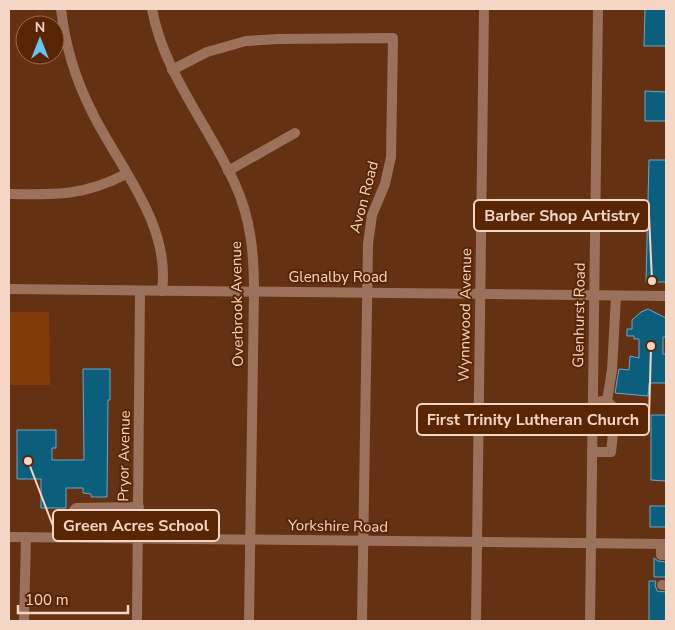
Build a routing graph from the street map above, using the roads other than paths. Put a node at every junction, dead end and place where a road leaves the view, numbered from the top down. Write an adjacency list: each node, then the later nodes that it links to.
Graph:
1 (60, 9): 8 (street)
2 (152, 9): 5 (street, Overbrook Avenue)
3 (484, 9): 15 (street, Wynnwood Avenue)
4 (598, 9): 16 (street, Glenhurst Road)
5 (172, 70): 7 (street, Overbrook Avenue); 14 (street, Avon Road)
6 (294, 133): 7 (street)
7 (228, 170): 13 (street, Overbrook Avenue)
8 (126, 174): 9 (street); 12 (street)
9 (9, 194)
10 (9, 289): 11 (street, Glenalby Road)
11 (140, 291): 12 (street, Glenalby Road); 22 (street, Pryor Avenue)
12 (162, 291): 13 (street, Glenalby Road)
13 (254, 292): 14 (street, Glenalby Road); 27 (street, Overbrook Avenue)
14 (367, 292): 15 (street, Glenalby Road); 28 (street, Avon Road)
15 (481, 293): 16 (street, Glenalby Road); 29 (street, Wynnwood Avenue)
16 (595, 296): 17 (street, Glenalby Road); 19 (street, Glenhurst Road)
17 (616, 296): 18 (street, Glenalby Road); 20 (street)
18 (666, 296)
19 (593, 401): 20 (street); 21 (street, Glenhurst Road)
20 (607, 401): 21 (street)
21 (592, 452): 30 (street, Glenhurst Road)
22 (139, 507): 25 (street); 26 (street, Pryor Avenue)
23 (9, 537): 24 (street, Yorkshire Road)
24 (26, 537): 25 (street, Yorkshire Road); 33 (street)
25 (70, 538): 26 (street, Yorkshire Road)
26 (138, 538): 27 (street, Yorkshire Road); 34 (street, Pryor Avenue)
27 (251, 540): 28 (street, Yorkshire Road); 35 (street, Overbrook Avenue)
28 (363, 542): 29 (street, Yorkshire Road); 36 (street, Avon Road)
29 (477, 542): 30 (street, Yorkshire Road); 37 (street, Wynnwood Avenue)
30 (591, 543): 31 (street, Yorkshire Road); 38 (street, Glenhurst Road)
31 (664, 544): 32 (street)
32 (666, 555)
33 (24, 621)
34 (137, 621)
35 (250, 621)
36 (362, 621)
37 (476, 621)
38 (590, 621)

